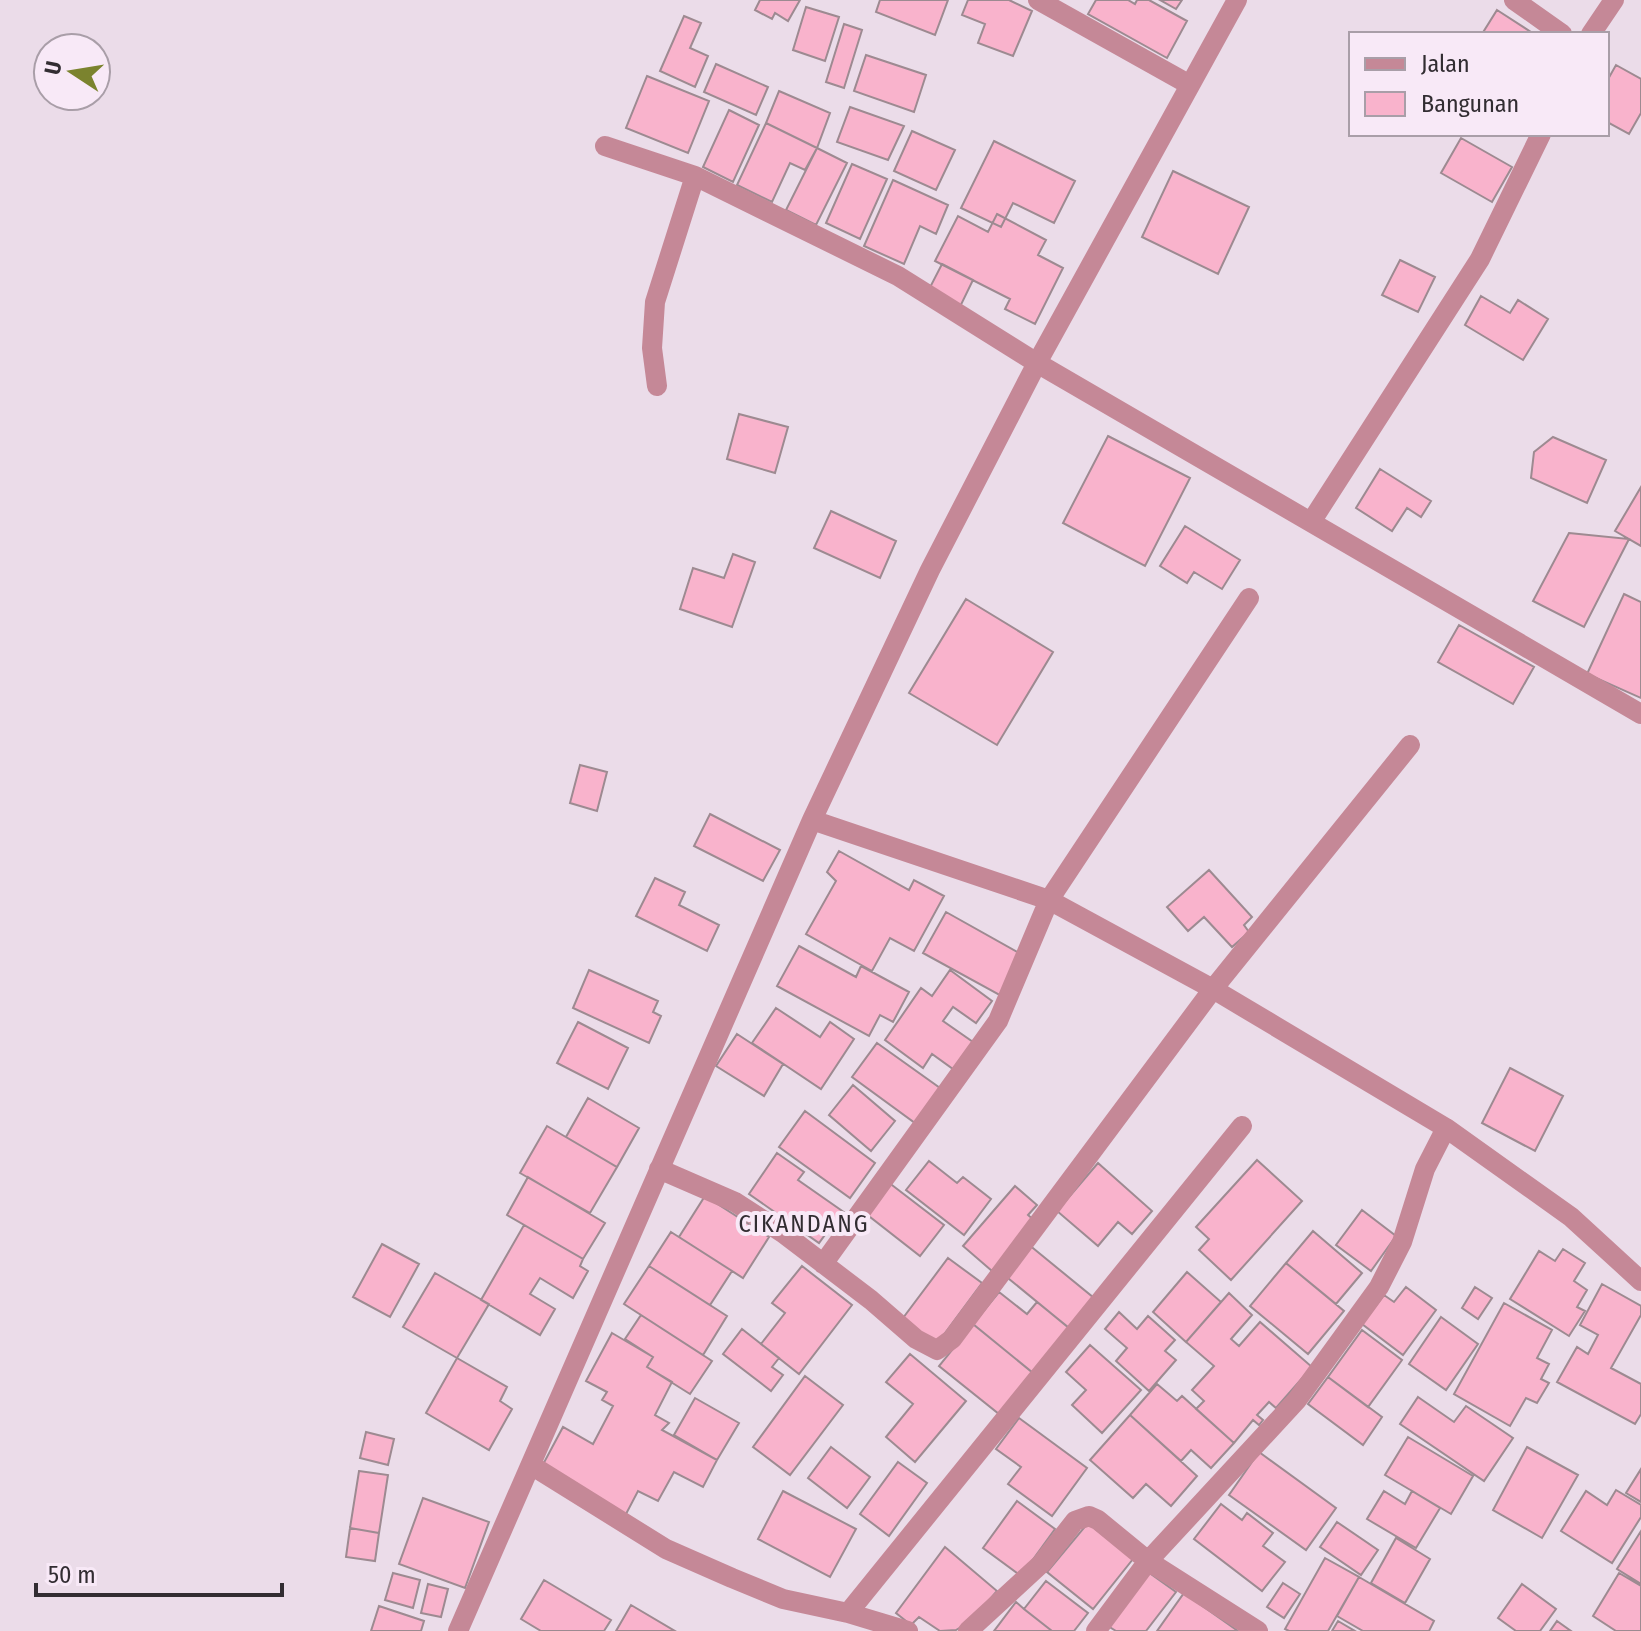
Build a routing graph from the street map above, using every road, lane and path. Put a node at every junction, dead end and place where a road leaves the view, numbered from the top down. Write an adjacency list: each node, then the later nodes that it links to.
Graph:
1 (1038, 0): 7 (street)
2 (1237, 0): 7 (street)
3 (1514, 0): 5 (street)
4 (1614, 0): 6 (street)
5 (1559, 32)
6 (1592, 32)
7 (1190, 85): 11 (street)
8 (1540, 136): 13 (street)
9 (605, 146): 10 (street)
10 (695, 176): 11 (street); 12 (street)
11 (1037, 363): 13 (street); 17 (street)
12 (657, 386)
13 (1311, 522): 15 (street)
14 (1249, 598): 18 (street)
15 (1641, 714)
16 (1410, 745): 19 (street)
17 (812, 820): 18 (street); 22 (street)
18 (1049, 900): 19 (street); 23 (street)
19 (1213, 989): 21 (street); 23 (street)
20 (1242, 1126): 27 (street)
21 (1446, 1128): 24 (street); 26 (street)
22 (659, 1169): 23 (street); 25 (street)
23 (823, 1264)
24 (1641, 1281)
25 (531, 1465): 27 (street); 28 (street)
26 (1148, 1561): 30 (street); 31 (street); 32 (street)
27 (848, 1613): 29 (street)
28 (458, 1631)
29 (908, 1631)
30 (968, 1631)
31 (1096, 1631)
32 (1258, 1631)

